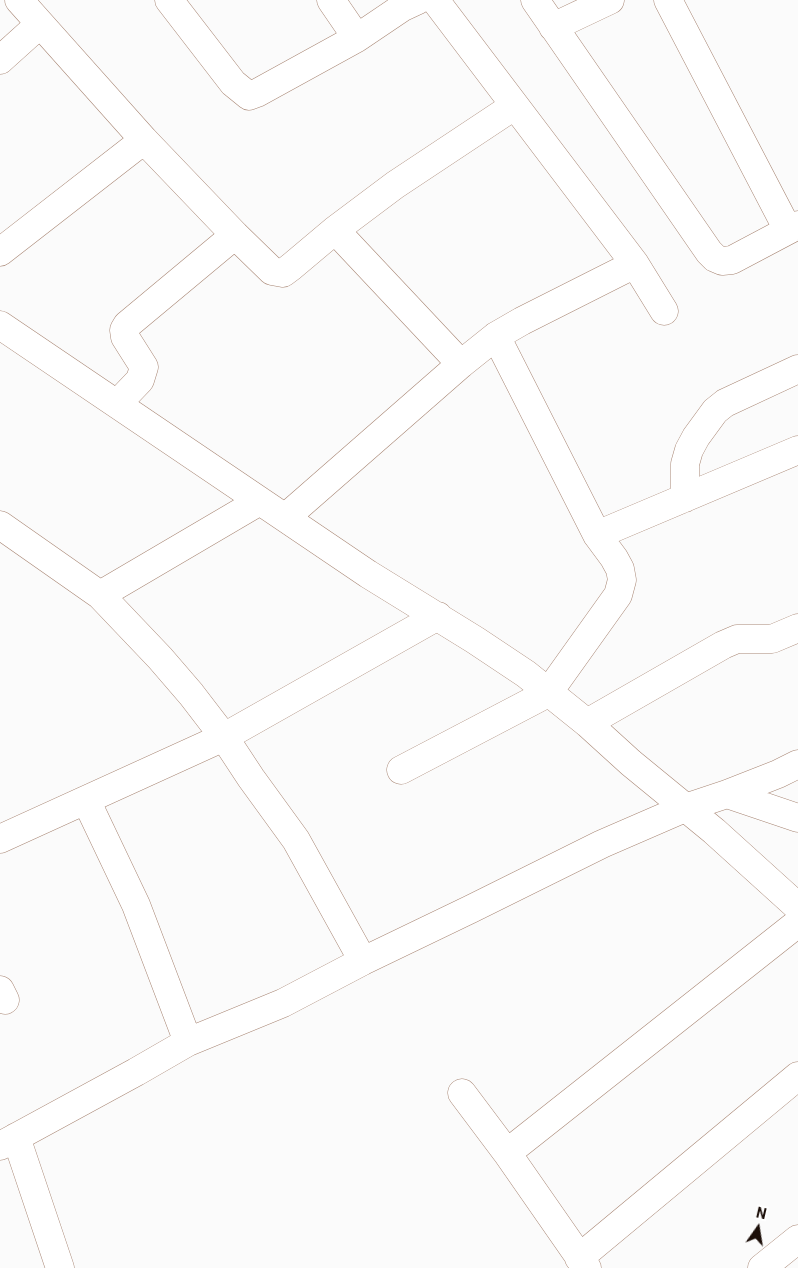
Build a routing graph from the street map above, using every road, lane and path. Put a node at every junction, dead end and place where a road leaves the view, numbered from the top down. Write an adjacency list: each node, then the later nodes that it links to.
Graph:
1 (19, 0): 9 (street)
2 (169, 0): 11 (street)
3 (331, 0): 11 (street)
4 (418, 0): 11 (street)
5 (435, 0): 13 (street)
6 (535, 0): 10 (street)
7 (610, 0): 10 (street)
8 (668, 0): 15 (street)
9 (40, 24): 12 (street); 14 (street)
10 (553, 26): 15 (street)
11 (356, 38)
12 (0, 60)
13 (514, 106): 16 (street); 19 (street)
14 (144, 140): 17 (street); 18 (street)
15 (793, 228)
16 (335, 230): 17 (street); 23 (street)
17 (234, 235): 25 (street)
18 (0, 252)
19 (635, 264): 20 (street); 22 (street)
20 (664, 311)
21 (0, 325): 25 (street)
22 (496, 336): 23 (street); 31 (street)
23 (460, 364): 29 (street)
24 (798, 369): 27 (street)
25 (118, 403): 28 (street)
26 (798, 450): 27 (street)
27 (685, 498): 31 (street)
28 (260, 501): 29 (street); 32 (street)
29 (286, 517): 33 (street)
30 (0, 525): 32 (street)
31 (597, 535): 35 (street)
32 (100, 595): 37 (street)
33 (438, 616): 35 (street); 37 (street)
34 (798, 628): 36 (street)
35 (548, 693): 36 (street); 39 (street)
36 (587, 723): 42 (street)
37 (224, 737): 41 (street); 47 (street)
38 (798, 764): 40 (street)
39 (401, 770)
40 (727, 794): 42 (street); 43 (street)
41 (86, 800): 44 (street); 48 (street)
42 (685, 808): 45 (street); 47 (street)
43 (798, 818)
44 (0, 839)
45 (798, 906)
46 (798, 924): 52 (street)
47 (362, 961): 48 (street)
48 (188, 1042): 51 (street)
49 (798, 1076): 54 (street)
50 (462, 1093): 52 (street)
51 (8, 1141): 55 (street)
52 (507, 1153): 54 (street)
53 (798, 1239): 56 (street)
54 (583, 1263)
55 (60, 1268)
56 (762, 1268)

